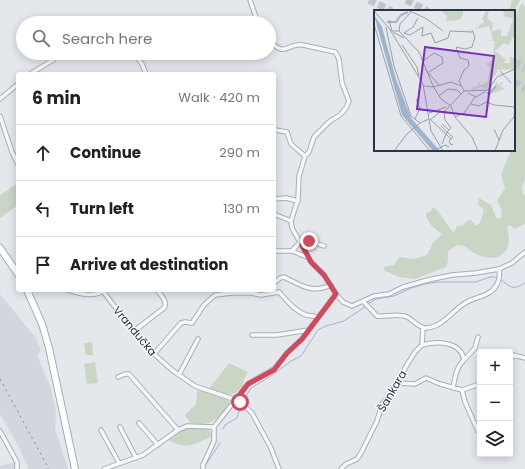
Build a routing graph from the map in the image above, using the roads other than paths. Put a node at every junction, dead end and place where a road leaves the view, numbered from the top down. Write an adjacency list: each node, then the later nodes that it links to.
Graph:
1 (250, 0): 2 (street)
2 (256, 16)
3 (276, 47): 12 (street)
4 (53, 60): 6 (street)
5 (139, 60): 7 (street)
6 (33, 72)
7 (145, 72)
8 (16, 86): 9 (street)
9 (0, 100)
10 (0, 116): 13 (street)
11 (276, 130): 12 (street)
12 (305, 156): 15 (street)
13 (16, 160)
14 (276, 199): 15 (street)
15 (298, 200): 17 (street)
16 (276, 215): 17 (street)
17 (291, 221): 18 (street)
18 (301, 243): 19 (street); 21 (street); 24 (street)
19 (324, 246)
20 (0, 248): 26 (main road)
21 (292, 250): 22 (street); 24 (street)
22 (276, 251)
23 (525, 252): 25 (street)
24 (308, 257): 28 (street)
25 (499, 269): 36 (street); 38 (street)
26 (16, 271)
27 (276, 281): 28 (street)
28 (331, 285): 35 (street)
29 (30, 292): 67 (main road)
30 (75, 292): 31 (street)
31 (100, 292)
32 (105, 292): 40 (street, Vrandučka)
33 (158, 292): 40 (street)
34 (257, 292): 37 (street); 45 (street)
35 (336, 294): 36 (street); 37 (street)
36 (366, 304): 38 (street)
37 (318, 317): 39 (street)
38 (423, 328): 44 (street)
39 (309, 330): 41 (street); 55 (street)
40 (134, 331): 45 (street, Vrandučka)
41 (252, 335)
42 (478, 337): 48 (street)
43 (198, 340): 49 (street)
44 (422, 345): 48 (street); 51 (street, Šankara)
45 (154, 354): 49 (street, Vrandučka)
46 (513, 355): 47 (street)
47 (525, 358)
48 (464, 360): 53 (street)
49 (179, 376): 55 (street, Vrandučka)
50 (118, 377): 61 (street)
51 (399, 383): 53 (street); 71 (street, Šankara)
52 (477, 385): 54 (street)
53 (453, 388): 54 (street)
54 (462, 390): 59 (street)
55 (239, 402): 58 (street); 70 (street)
56 (139, 423): 63 (street)
57 (120, 427): 64 (street)
58 (214, 427): 61 (street); 69 (street)
59 (477, 429)
60 (101, 430): 65 (street)
61 (178, 430): 63 (street)
62 (0, 431): 66 (street)
63 (158, 445): 64 (street)
64 (136, 458): 65 (street)
65 (119, 464): 68 (street)
66 (17, 469)
67 (75, 469)
68 (104, 469)
69 (203, 469)
70 (279, 469)
71 (340, 469)

